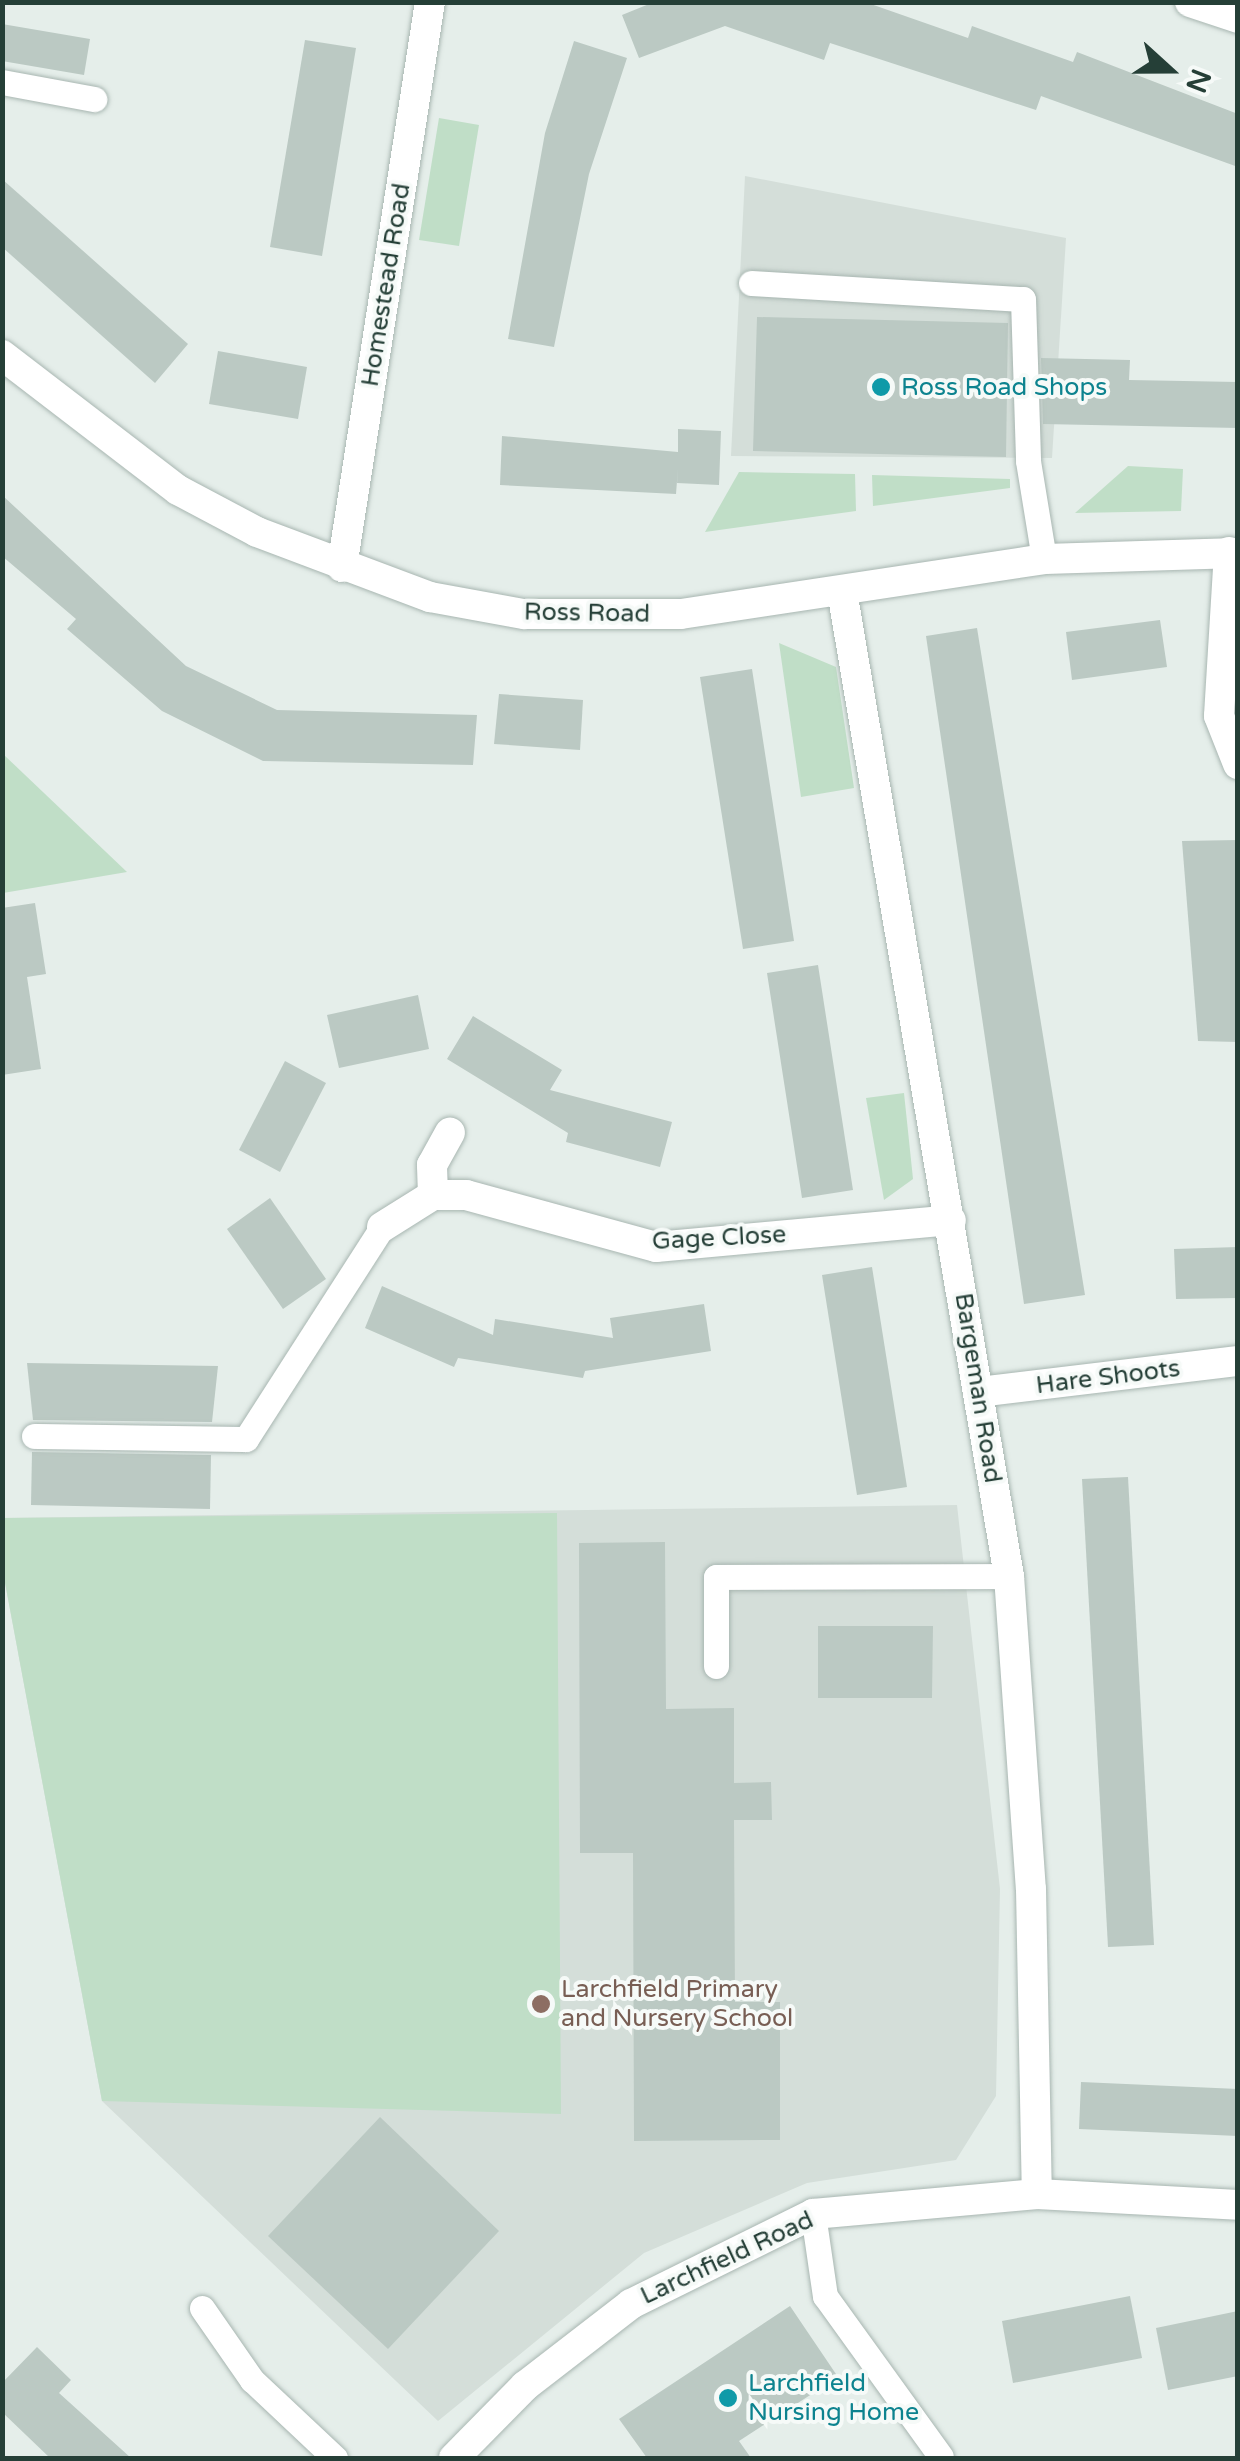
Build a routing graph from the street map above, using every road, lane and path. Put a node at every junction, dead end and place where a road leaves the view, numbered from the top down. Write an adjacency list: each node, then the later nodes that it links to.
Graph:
1 (430, 2): 10 (street, Homestead Road)
2 (1190, 2): 3 (street)
3 (1238, 18)
4 (2, 82): 5 (lane)
5 (94, 99)
6 (751, 283): 9 (lane)
7 (2, 355): 10 (street, Ross Road)
8 (1233, 552): 9 (street, Ross Road); 12 (street)
9 (1044, 559): 11 (street, Ross Road)
10 (342, 567): 11 (street, Ross Road)
11 (842, 591): 15 (street, Bargeman Road)
12 (1238, 764)
13 (450, 1133): 14 (street)
14 (433, 1195): 15 (street, Gage Close); 16 (street)
15 (952, 1220): 18 (street, Bargeman Road)
16 (382, 1227): 19 (lane)
17 (1238, 1361): 18 (street, Hare Shoots)
18 (978, 1392): 20 (street, Bargeman Road)
19 (34, 1436)
20 (1009, 1576): 21 (lane); 22 (street, Bargeman Road)
21 (716, 1666)
22 (1038, 2194): 23 (street, Larchfield Road); 24 (street, Larchfield Road)
23 (1238, 2205)
24 (813, 2214): 26 (lane); 28 (street, Larchfield Road)
25 (202, 2308): 27 (lane)
26 (941, 2457)
27 (335, 2458)
28 (454, 2458)

